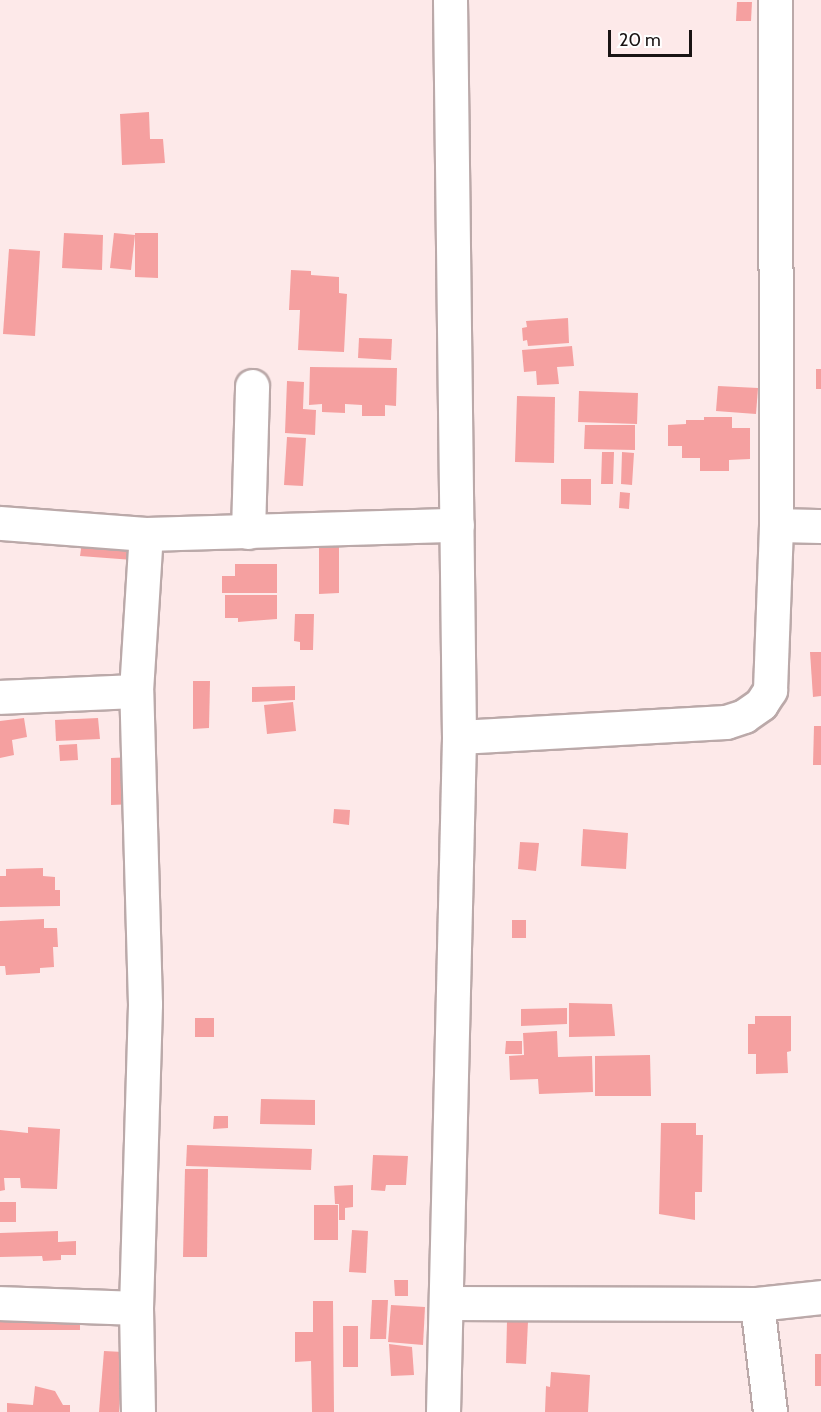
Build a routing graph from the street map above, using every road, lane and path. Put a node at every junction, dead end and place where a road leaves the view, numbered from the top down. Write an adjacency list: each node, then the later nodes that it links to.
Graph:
1 (450, 0): 5 (street)
2 (776, 0): 6 (street)
3 (252, 386): 8 (street)
4 (0, 523): 9 (street)
5 (457, 525): 8 (street); 12 (street)
6 (776, 525): 7 (street); 12 (street)
7 (821, 526)
8 (248, 532): 9 (street)
9 (146, 534): 10 (street)
10 (136, 691): 11 (street); 17 (street)
11 (0, 697)
12 (459, 737): 14 (street)
13 (821, 1298): 16 (street)
14 (447, 1303): 16 (street); 19 (street)
15 (0, 1304): 17 (street)
16 (757, 1304): 20 (street)
17 (136, 1308): 18 (street)
18 (138, 1412)
19 (443, 1412)
20 (770, 1412)

